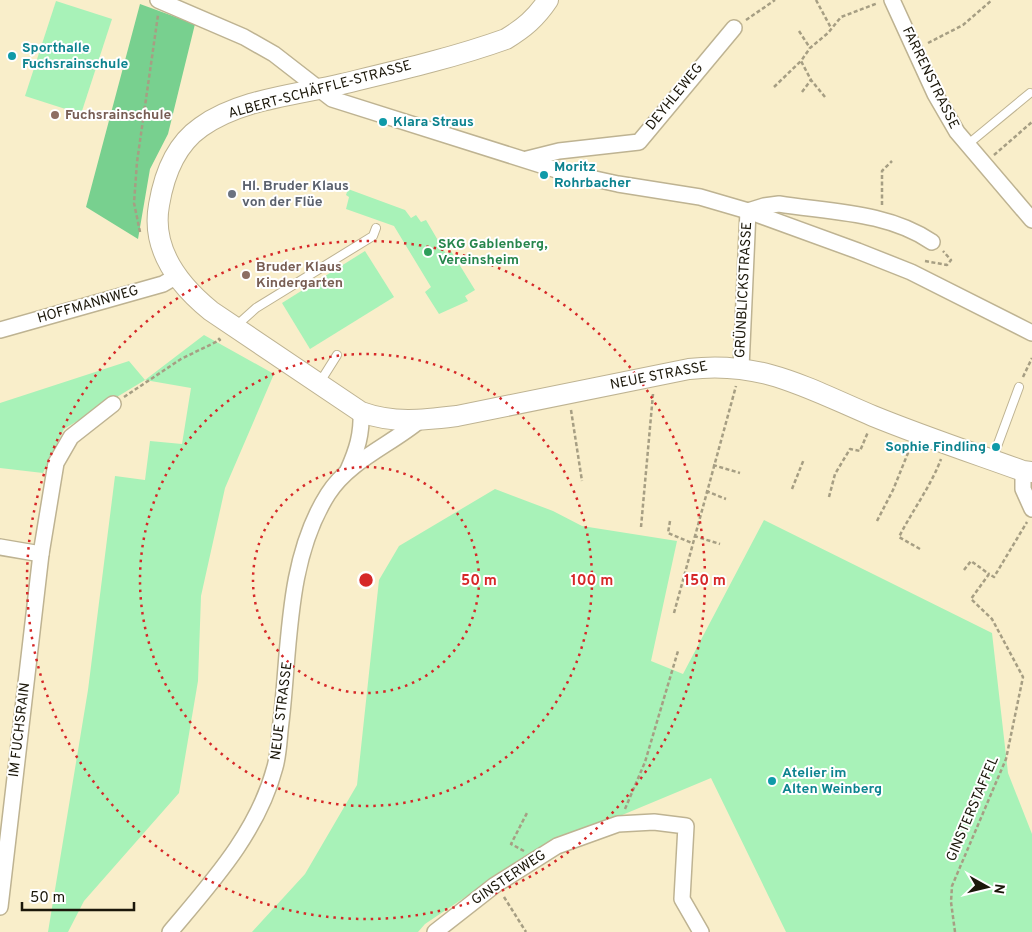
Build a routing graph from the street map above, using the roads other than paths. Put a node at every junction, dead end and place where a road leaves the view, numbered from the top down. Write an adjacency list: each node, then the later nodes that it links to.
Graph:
1 (159, 0): 5 (street)
2 (548, 0): 5 (street, ALBERT-SCHÄFFLE-STRASSE)
3 (892, 0): 7 (street, FARRENSTRASSE)
4 (734, 28): 8 (street, DEYHLEWEG)
5 (320, 89): 8 (street); 13 (street, ALBERT-SCHÄFFLE-STRASSE)
6 (1030, 94): 7 (lane)
7 (967, 145): 10 (street, FARRENSTRASSE)
8 (527, 159): 9 (street)
9 (748, 212): 12 (street); 16 (street); 18 (street, GRÜNBLICKSTRASSE)
10 (1032, 220)
11 (376, 228): 14 (lane)
12 (932, 242)
13 (175, 276): 14 (street, ALBERT-SCHÄFFLE-STRASSE); 15 (street, HOFFMANNWEG)
14 (234, 327): 19 (street, ALBERT-SCHÄFFLE-STRASSE)
15 (0, 330)
16 (1032, 333)
17 (338, 355): 19 (lane)
18 (741, 368): 23 (street, NEUE STRASSE); 24 (street, NEUE STRASSE)
19 (319, 384): 22 (street, ALBERT-SCHÄFFLE-STRASSE)
20 (1019, 387): 24 (lane)
21 (113, 404): 29 (street, IM FUCHSRAIN)
22 (361, 412): 23 (street, ALBERT-SCHÄFFLE-STRASSE); 25 (street, NEUE STRASSE)
23 (419, 421): 25 (street, NEUE STRASSE)
24 (992, 460): 26 (street, NEUE STRASSE)
25 (347, 471): 31 (street, NEUE STRASSE)
26 (1027, 471): 27 (street)
27 (1032, 509)
28 (0, 547): 29 (street)
29 (40, 554): 30 (street, IM FUCHSRAIN)
30 (0, 907)
31 (170, 932)
32 (435, 932): 33 (street, GINSTERWEG)
33 (700, 932)

